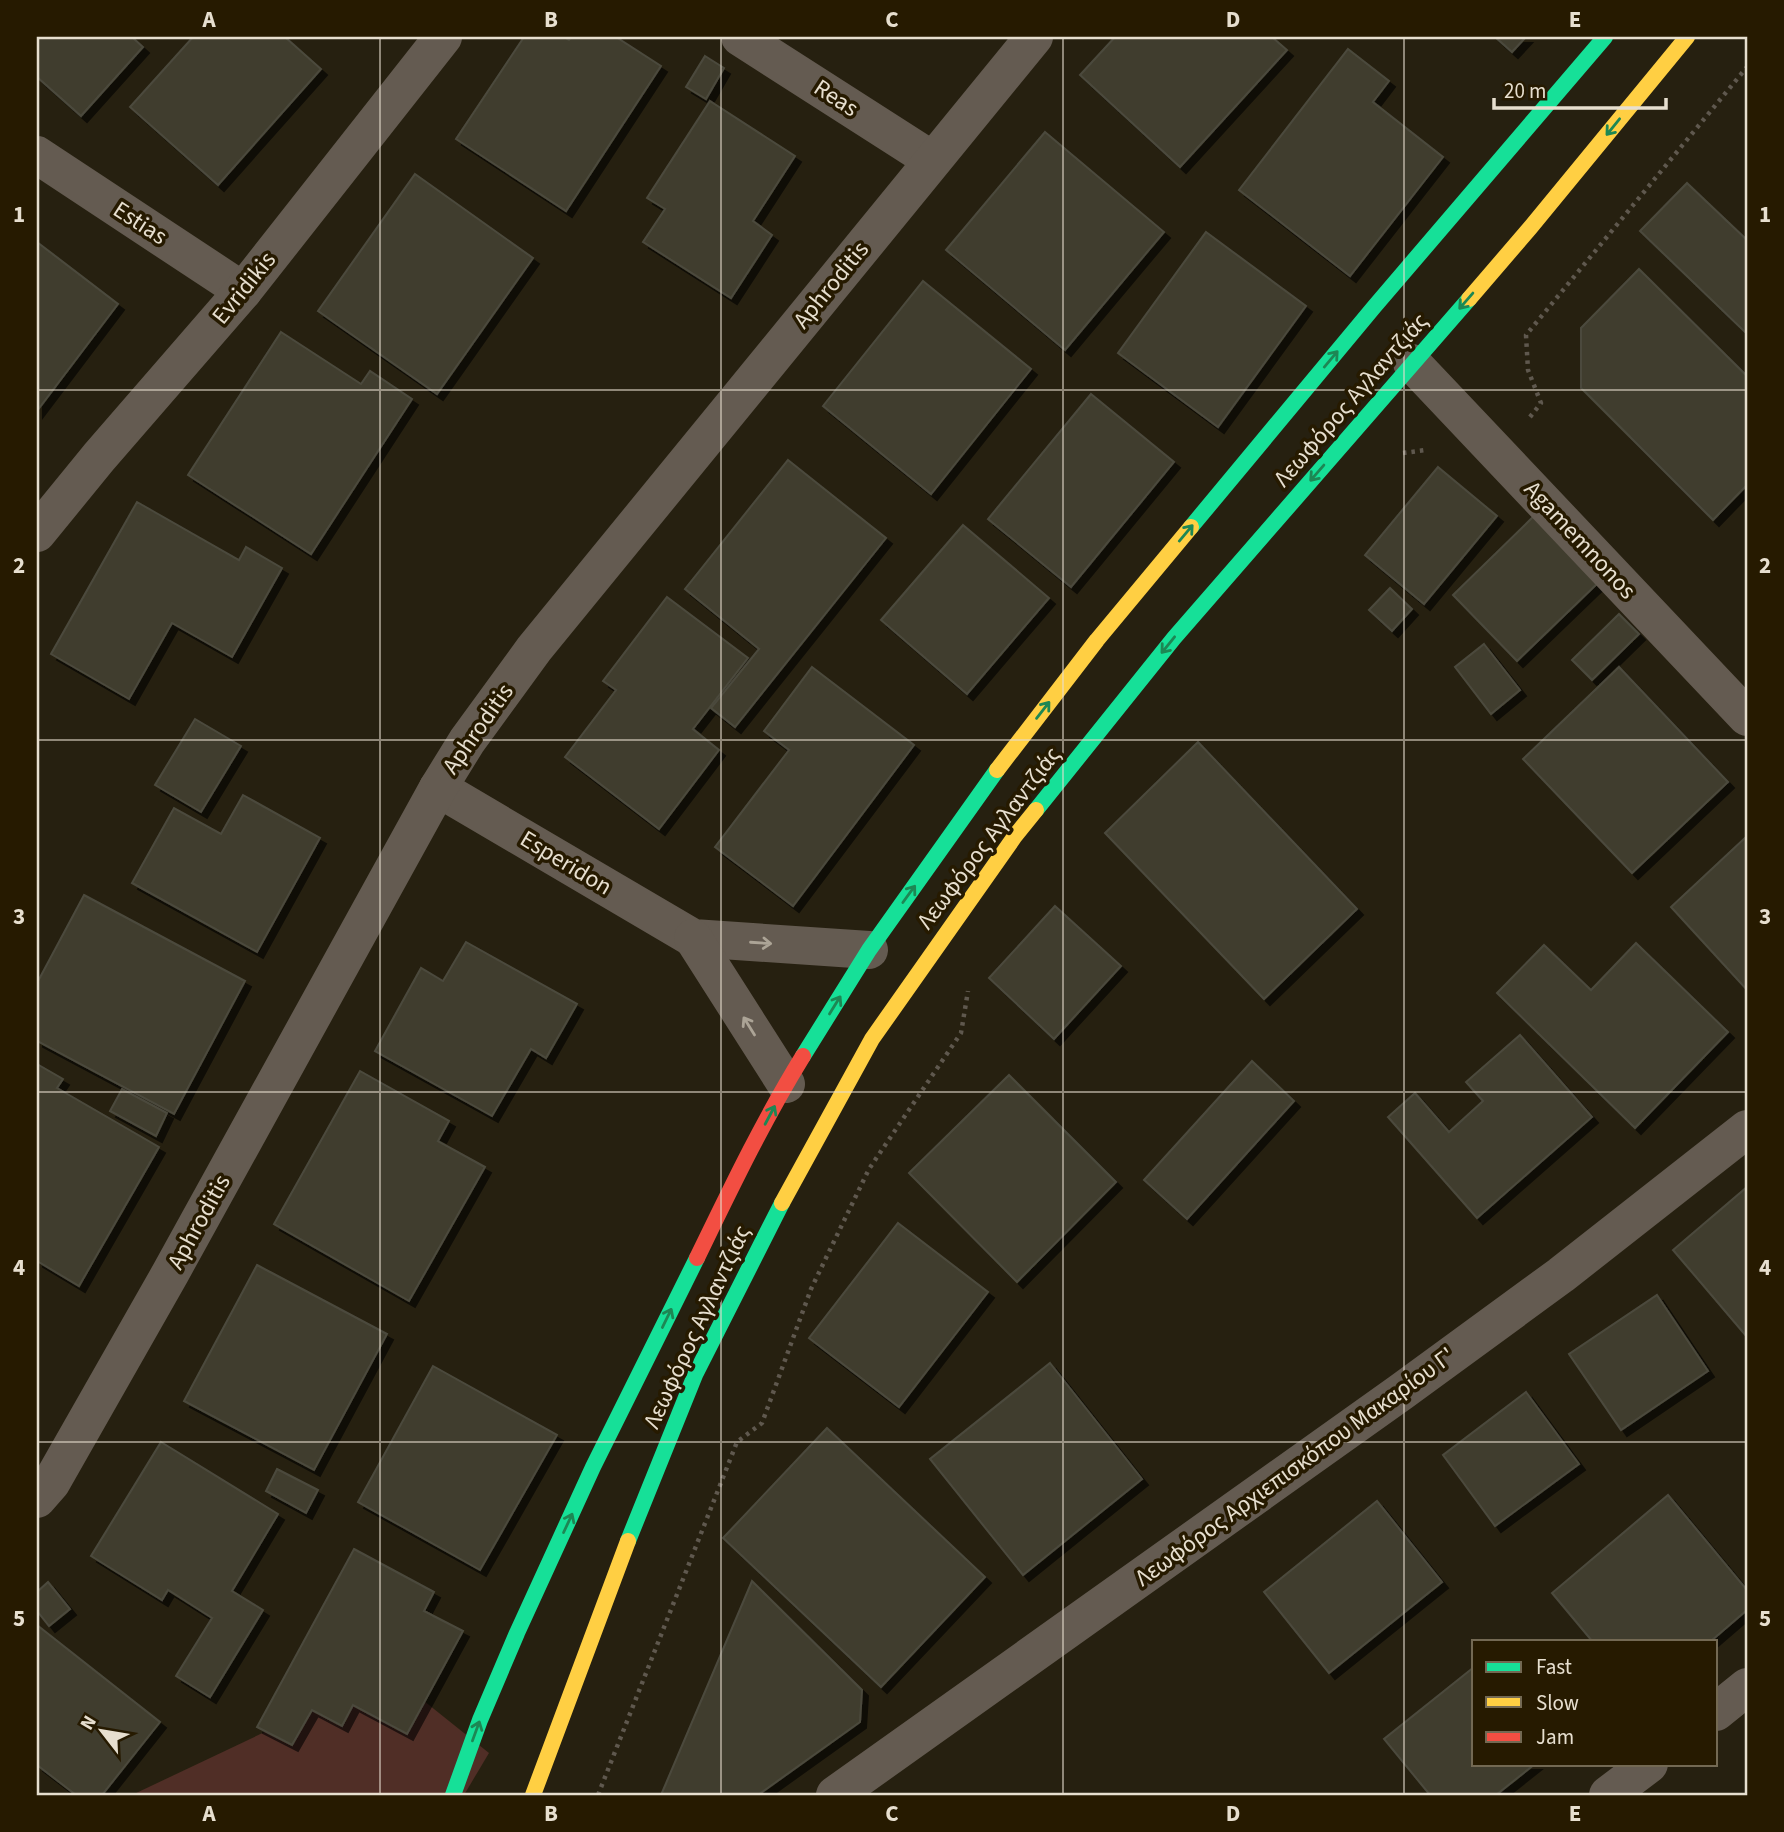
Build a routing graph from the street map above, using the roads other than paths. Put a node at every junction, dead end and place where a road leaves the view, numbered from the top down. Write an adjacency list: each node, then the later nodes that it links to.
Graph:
1 (443, 37): 8 (street, Evridikis)
2 (740, 37): 7 (street, Reas)
3 (1034, 37): 7 (street, Aphroditis)
4 (1605, 37): 14 (main road, Λεωφόρος Αγλαντζιάς, one-way to 4)
5 (1687, 37): 9 (main road, Λεωφόρος Αγλαντζιάς, one-way to 9)
6 (37, 155): 8 (street, Estias)
7 (932, 160): 12 (street, Aphroditis)
8 (243, 291): 10 (street, Evridikis)
9 (1412, 363): 11 (street, Agamemnonos); 22 (main road, Λεωφόρος Αγλαντζιάς, one-way to 22)
10 (37, 533)
11 (1747, 718)
12 (438, 788): 13 (street, Esperidon); 17 (street, Aphroditis)
13 (693, 938): 14 (street, Esperidon, one-way to 14); 15 (street, Esperidon, one-way to 13)
14 (869, 950): 15 (main road, Λεωφόρος Αγλαντζιάς, one-way to 14)
15 (786, 1084): 21 (main road, Λεωφόρος Αγλαντζιάς, one-way to 15)
16 (1747, 1129): 23 (street, Λεωφόρος Αρχιεπισκόπου Μακαρίου Γ')
17 (37, 1499)
18 (1747, 1687): 19 (street)
19 (1718, 1710)
20 (1646, 1766): 24 (street)
21 (453, 1795)
22 (533, 1795)
23 (835, 1795)
24 (1608, 1795)

